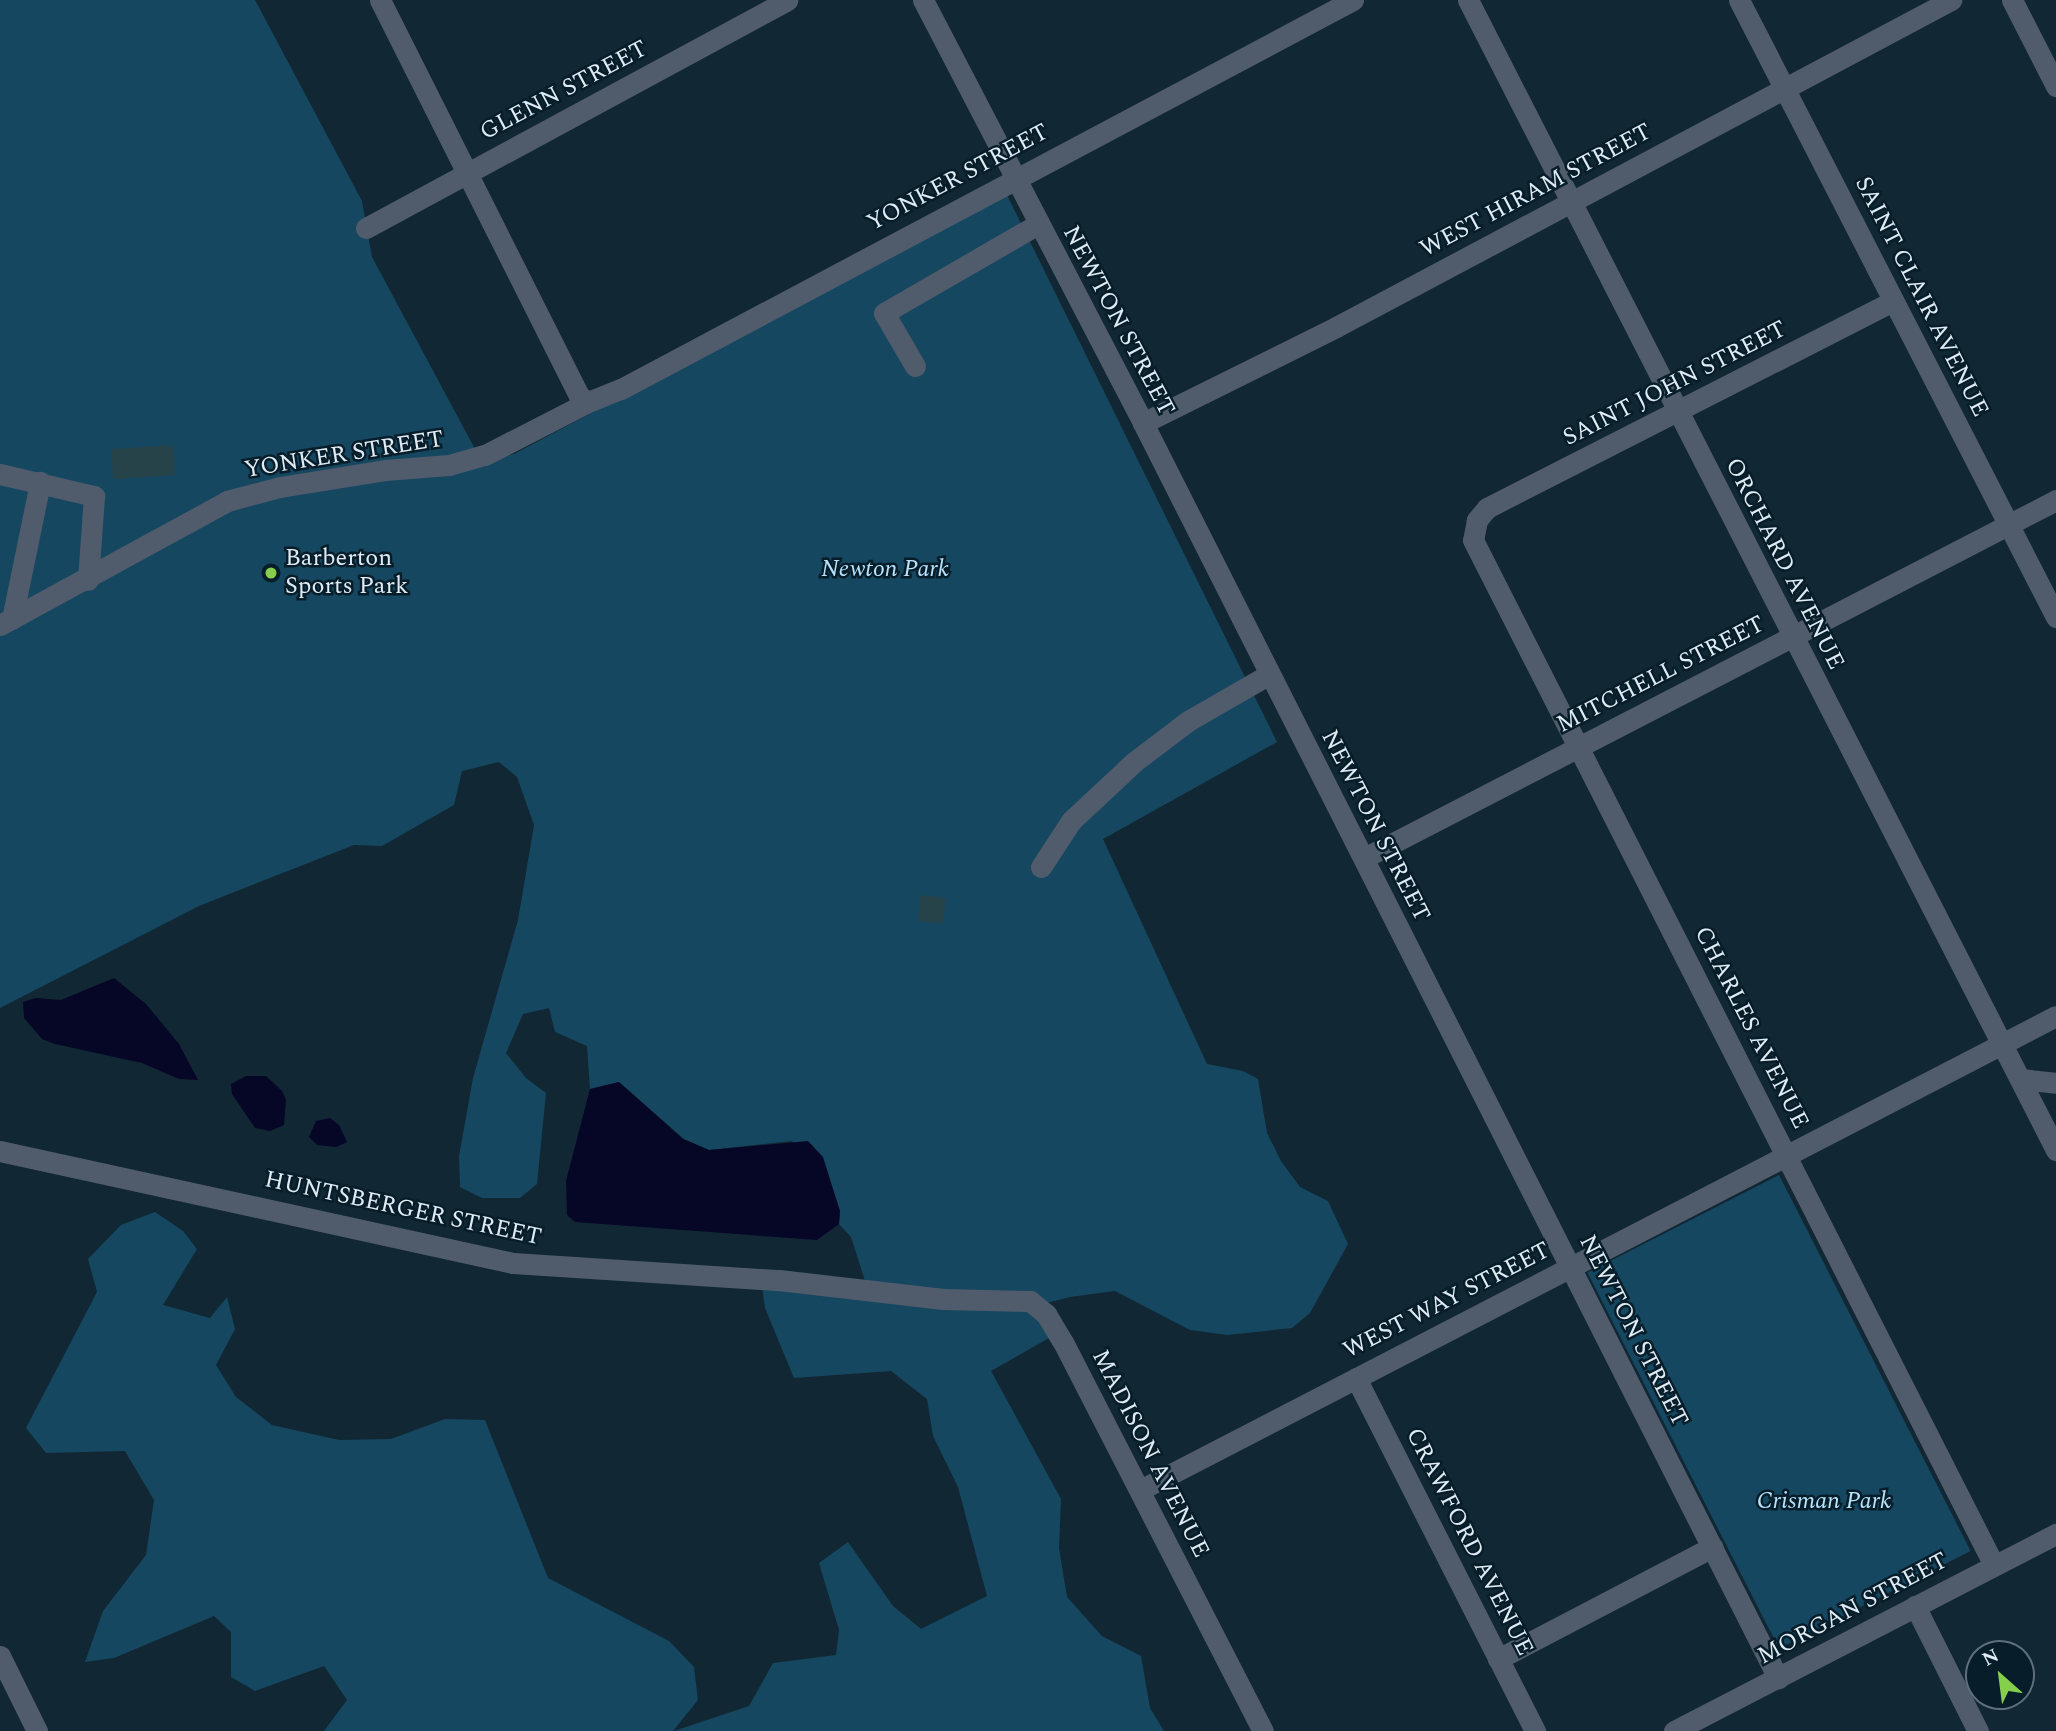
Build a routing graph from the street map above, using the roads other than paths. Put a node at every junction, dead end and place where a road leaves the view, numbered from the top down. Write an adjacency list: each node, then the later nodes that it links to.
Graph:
1 (380, 0): 11 (street)
2 (787, 0): 11 (street, GLENN STREET)
3 (923, 0): 12 (street, NEWTON STREET)
4 (1353, 0): 12 (street, YONKER STREET)
5 (1468, 0): 13 (street, ORCHARD AVENUE)
6 (1739, 0): 10 (street, SAINT CLAIR AVENUE)
7 (1951, 0): 10 (street, WEST HIRAM STREET)
8 (2012, 0): 9 (street)
9 (2056, 86)
10 (1785, 88): 13 (street, WEST HIRAM STREET); 16 (street, SAINT CLAIR AVENUE)
11 (468, 173): 15 (street, GLENN STREET); 18 (street)
12 (1014, 177): 14 (street, NEWTON STREET); 18 (street, YONKER STREET)
13 (1570, 203): 19 (street, ORCHARD AVENUE); 20 (street, WEST HIRAM STREET)
14 (1038, 224): 17 (street); 20 (street, NEWTON STREET)
15 (366, 228)
16 (1893, 301): 19 (street, SAINT JOHN STREET); 25 (street, SAINT CLAIR AVENUE)
17 (915, 366)
18 (588, 402): 26 (street, YONKER STREET)
19 (1678, 414): 24 (street, SAINT JOHN STREET); 29 (street, ORCHARD AVENUE)
20 (1143, 424): 30 (street, NEWTON STREET)
21 (0, 474): 22 (street)
22 (40, 482): 26 (street); 28 (street)
23 (2056, 500): 25 (street, MITCHELL STREET)
24 (1482, 514): 31 (street, CHARLES AVENUE)
25 (2008, 524): 27 (street, SAINT CLAIR AVENUE); 29 (street, MITCHELL STREET)
26 (88, 580): 28 (street, YONKER STREET)
27 (2056, 617)
28 (6, 622)
29 (1792, 637): 31 (street, MITCHELL STREET); 35 (street, ORCHARD AVENUE)
30 (1268, 675): 32 (street, NEWTON STREET); 33 (street)
31 (1578, 748): 32 (street, MITCHELL STREET); 40 (street, CHARLES AVENUE)
32 (1364, 858): 41 (street, NEWTON STREET)
33 (1041, 867)
34 (2056, 1016): 35 (street, WEST WAY STREET)
35 (2002, 1044): 36 (street, ORCHARD AVENUE); 40 (street, WEST WAY STREET)
36 (2020, 1079): 37 (street); 38 (street, ORCHARD AVENUE)
37 (2056, 1083)
38 (2056, 1150)
39 (0, 1151): 42 (street, HUNTSBERGER STREET)
40 (1787, 1157): 41 (street, WEST WAY STREET); 47 (street, CHARLES AVENUE)
41 (1571, 1266): 43 (street, WEST WAY STREET); 46 (street, NEWTON STREET)
42 (925, 1297): 44 (street, MADISON AVENUE)
43 (1356, 1378): 44 (street, WEST WAY STREET); 50 (street, CRAWFORD AVENUE)
44 (1140, 1490): 53 (street, MADISON AVENUE)
45 (2056, 1534): 47 (street, MORGAN STREET)
46 (1713, 1547): 50 (street); 51 (street, NEWTON STREET)
47 (1994, 1565): 48 (street, MORGAN STREET)
48 (1915, 1606): 51 (street, MORGAN STREET); 56 (street)
49 (0, 1656): 52 (street)
50 (1498, 1659): 54 (street, CRAWFORD AVENUE)
51 (1778, 1678): 55 (street, MORGAN STREET)
52 (37, 1731)
53 (1263, 1731)
54 (1535, 1731)
55 (1674, 1731)
56 (1978, 1731)

